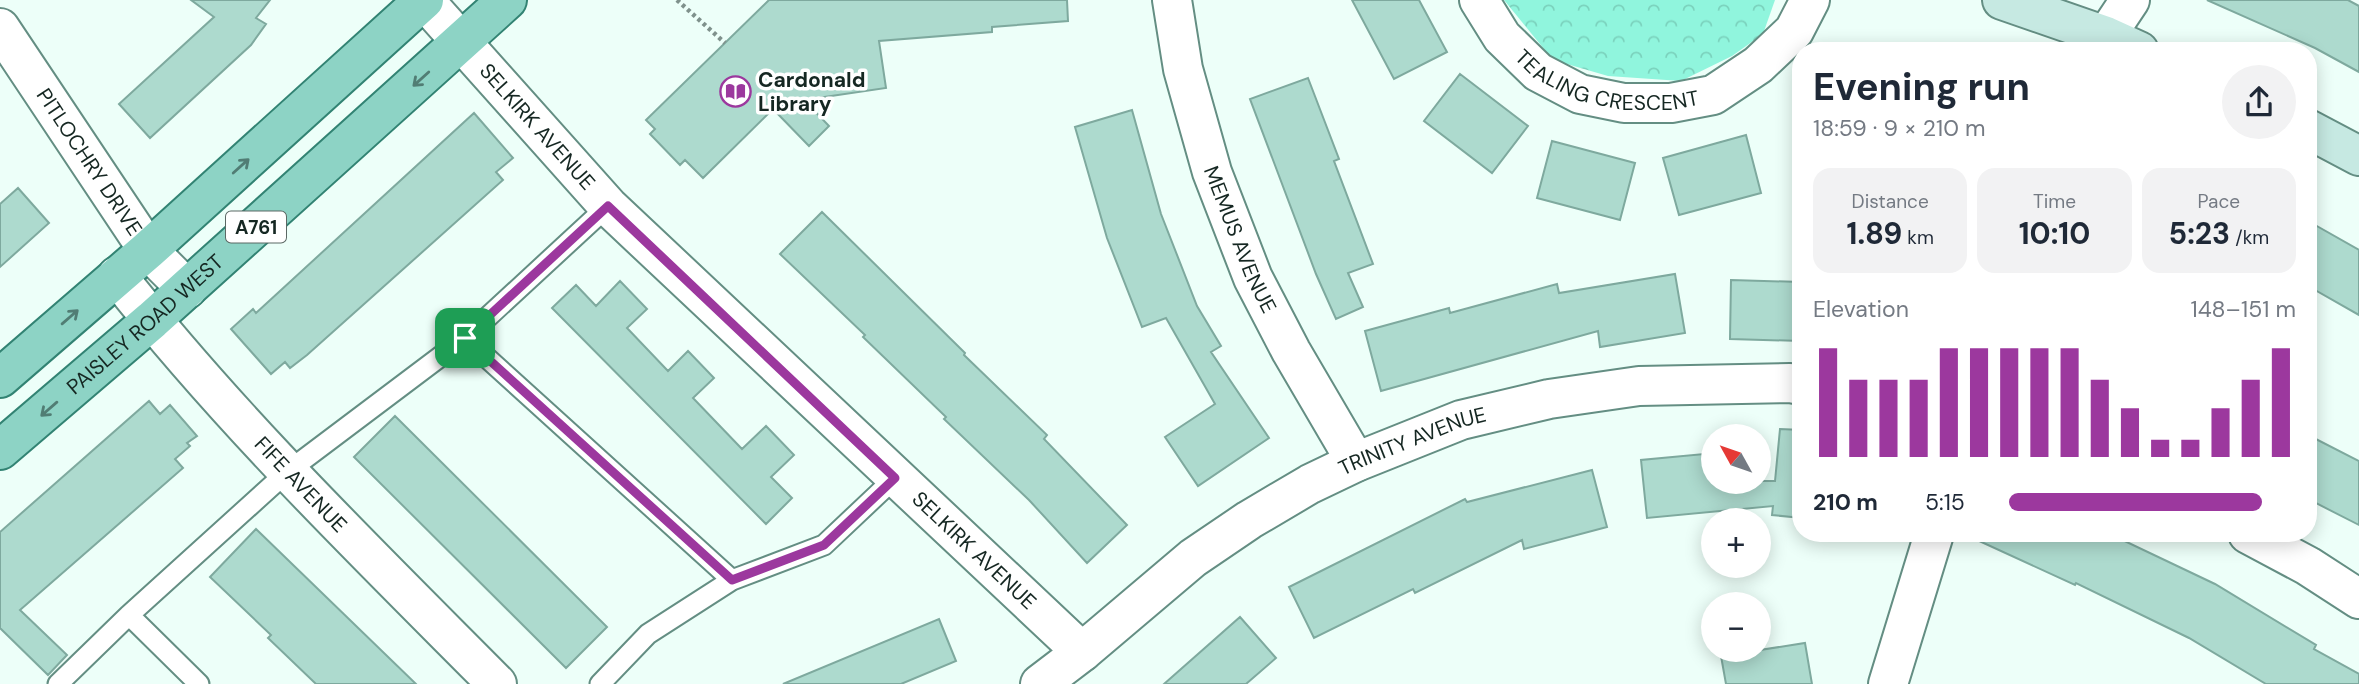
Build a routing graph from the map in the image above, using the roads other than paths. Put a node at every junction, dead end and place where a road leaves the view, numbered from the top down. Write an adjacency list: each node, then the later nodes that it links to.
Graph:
1 (424, 0): 11 (street, SELKIRK AVENUE); 15 (main road, A761, one-way to 1)
2 (508, 0): 11 (main road, PAISLEY ROAD WEST / A761)
3 (1172, 0): 23 (street, MEMUS AVENUE)
4 (1479, 0): 5 (street, TEALING CRESCENT)
5 (1810, 0)
6 (2002, 0): 9 (street)
7 (2130, 0): 10 (street)
8 (0, 28): 15 (street, PITLOCHRY DRIVE)
9 (2105, 42)
10 (2116, 42)
11 (461, 43): 14 (street, SELKIRK AVENUE); 17 (main road, PAISLEY ROAD WEST / A761, one-way to 17)
12 (2317, 135): 13 (street)
13 (2359, 156)
14 (608, 206): 19 (lane); 25 (street, SELKIRK AVENUE)
15 (148, 250): 16 (main road, A761); 17 (street, PITLOCHRY DRIVE)
16 (117, 276): 18 (street, FIFE AVENUE); 20 (main road, A761, one-way to 16)
17 (187, 289): 18 (main road, PAISLEY ROAD WEST / A761)
18 (152, 320): 22 (main road, PAISLEY ROAD WEST / A761, one-way to 22); 24 (street, FIFE AVENUE)
19 (465, 338): 24 (lane); 28 (lane)
20 (0, 378)
21 (1792, 383): 23 (street, TRINITY AVENUE)
22 (0, 450)
23 (1356, 462): 31 (street, TRINITY AVENUE)
24 (287, 472): 30 (lane); 34 (street, FIFE AVENUE)
25 (895, 478): 28 (lane); 31 (street, SELKIRK AVENUE)
26 (1932, 542): 37 (street)
27 (2263, 542): 29 (street)
28 (732, 580): 35 (lane)
29 (2359, 599)
30 (129, 615): 32 (lane); 33 (lane)
31 (1082, 652): 36 (street, TRINITY AVENUE)
32 (58, 684)
33 (199, 684)
34 (497, 684)
35 (600, 684)
36 (1040, 684)
37 (1888, 684)

